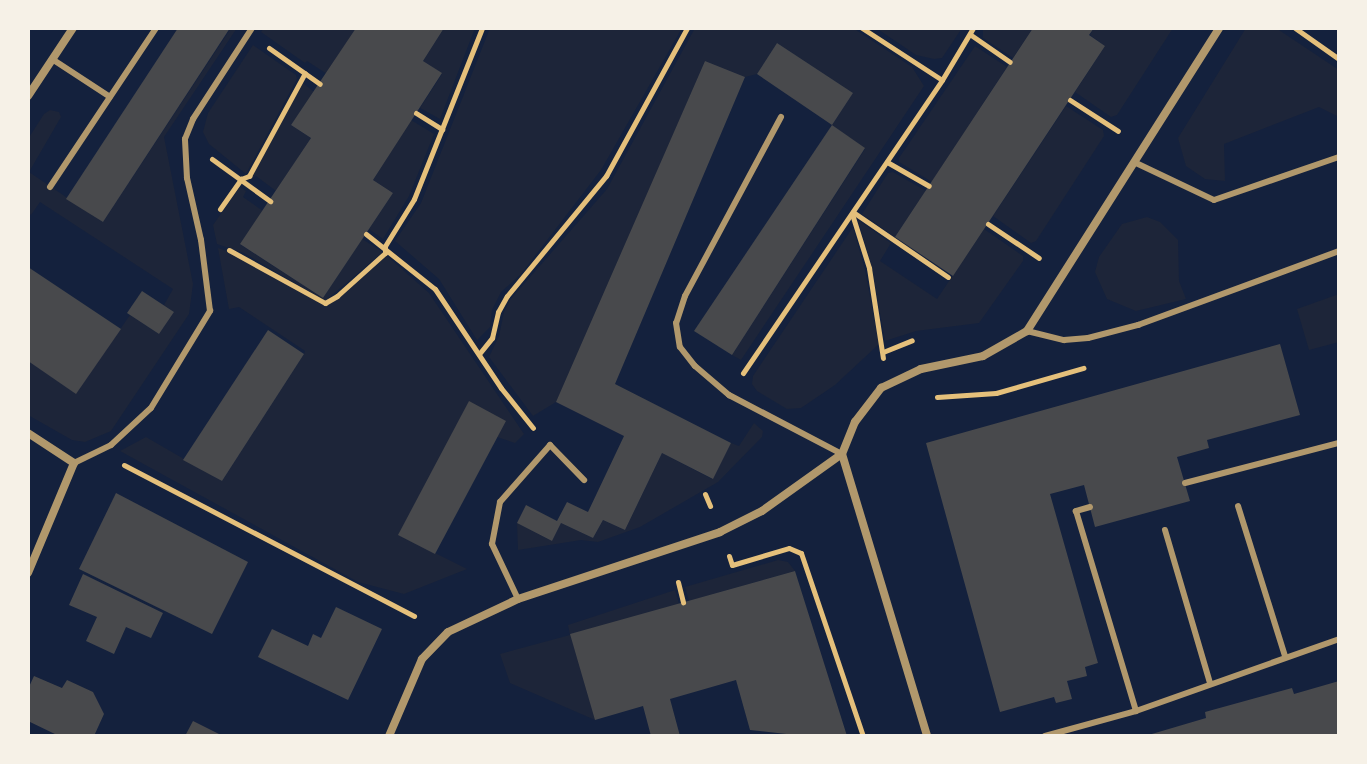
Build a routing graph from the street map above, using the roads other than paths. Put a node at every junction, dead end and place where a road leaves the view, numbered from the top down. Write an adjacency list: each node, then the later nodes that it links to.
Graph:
1 (73, 28): 5 (street)
2 (156, 28): 7 (lane)
3 (1219, 28): 10 (street)
4 (250, 31): 17 (lane)
5 (52, 59): 6 (street); 7 (lane)
6 (28, 96)
7 (110, 97): 11 (lane)
8 (781, 117): 16 (lane)
9 (1339, 157): 10 (lane)
10 (1136, 163): 13 (street)
11 (50, 187)
12 (1339, 251): 13 (lane)
13 (1027, 331): 16 (street)
14 (28, 433): 17 (street)
15 (1339, 443): 19 (lane)
16 (842, 454): 24 (street); 30 (street)
17 (74, 463): 23 (street)
18 (584, 480): 24 (lane)
19 (1185, 483)
20 (1238, 506): 26 (lane)
21 (1090, 507): 28 (lane)
22 (1165, 530): 27 (lane)
23 (28, 573)
24 (518, 599): 29 (street)
25 (1339, 639): 26 (lane)
26 (1285, 656): 27 (lane)
27 (1210, 683): 28 (lane)
28 (1136, 711): 31 (lane)
29 (389, 736)
30 (927, 736)
31 (1045, 736)

